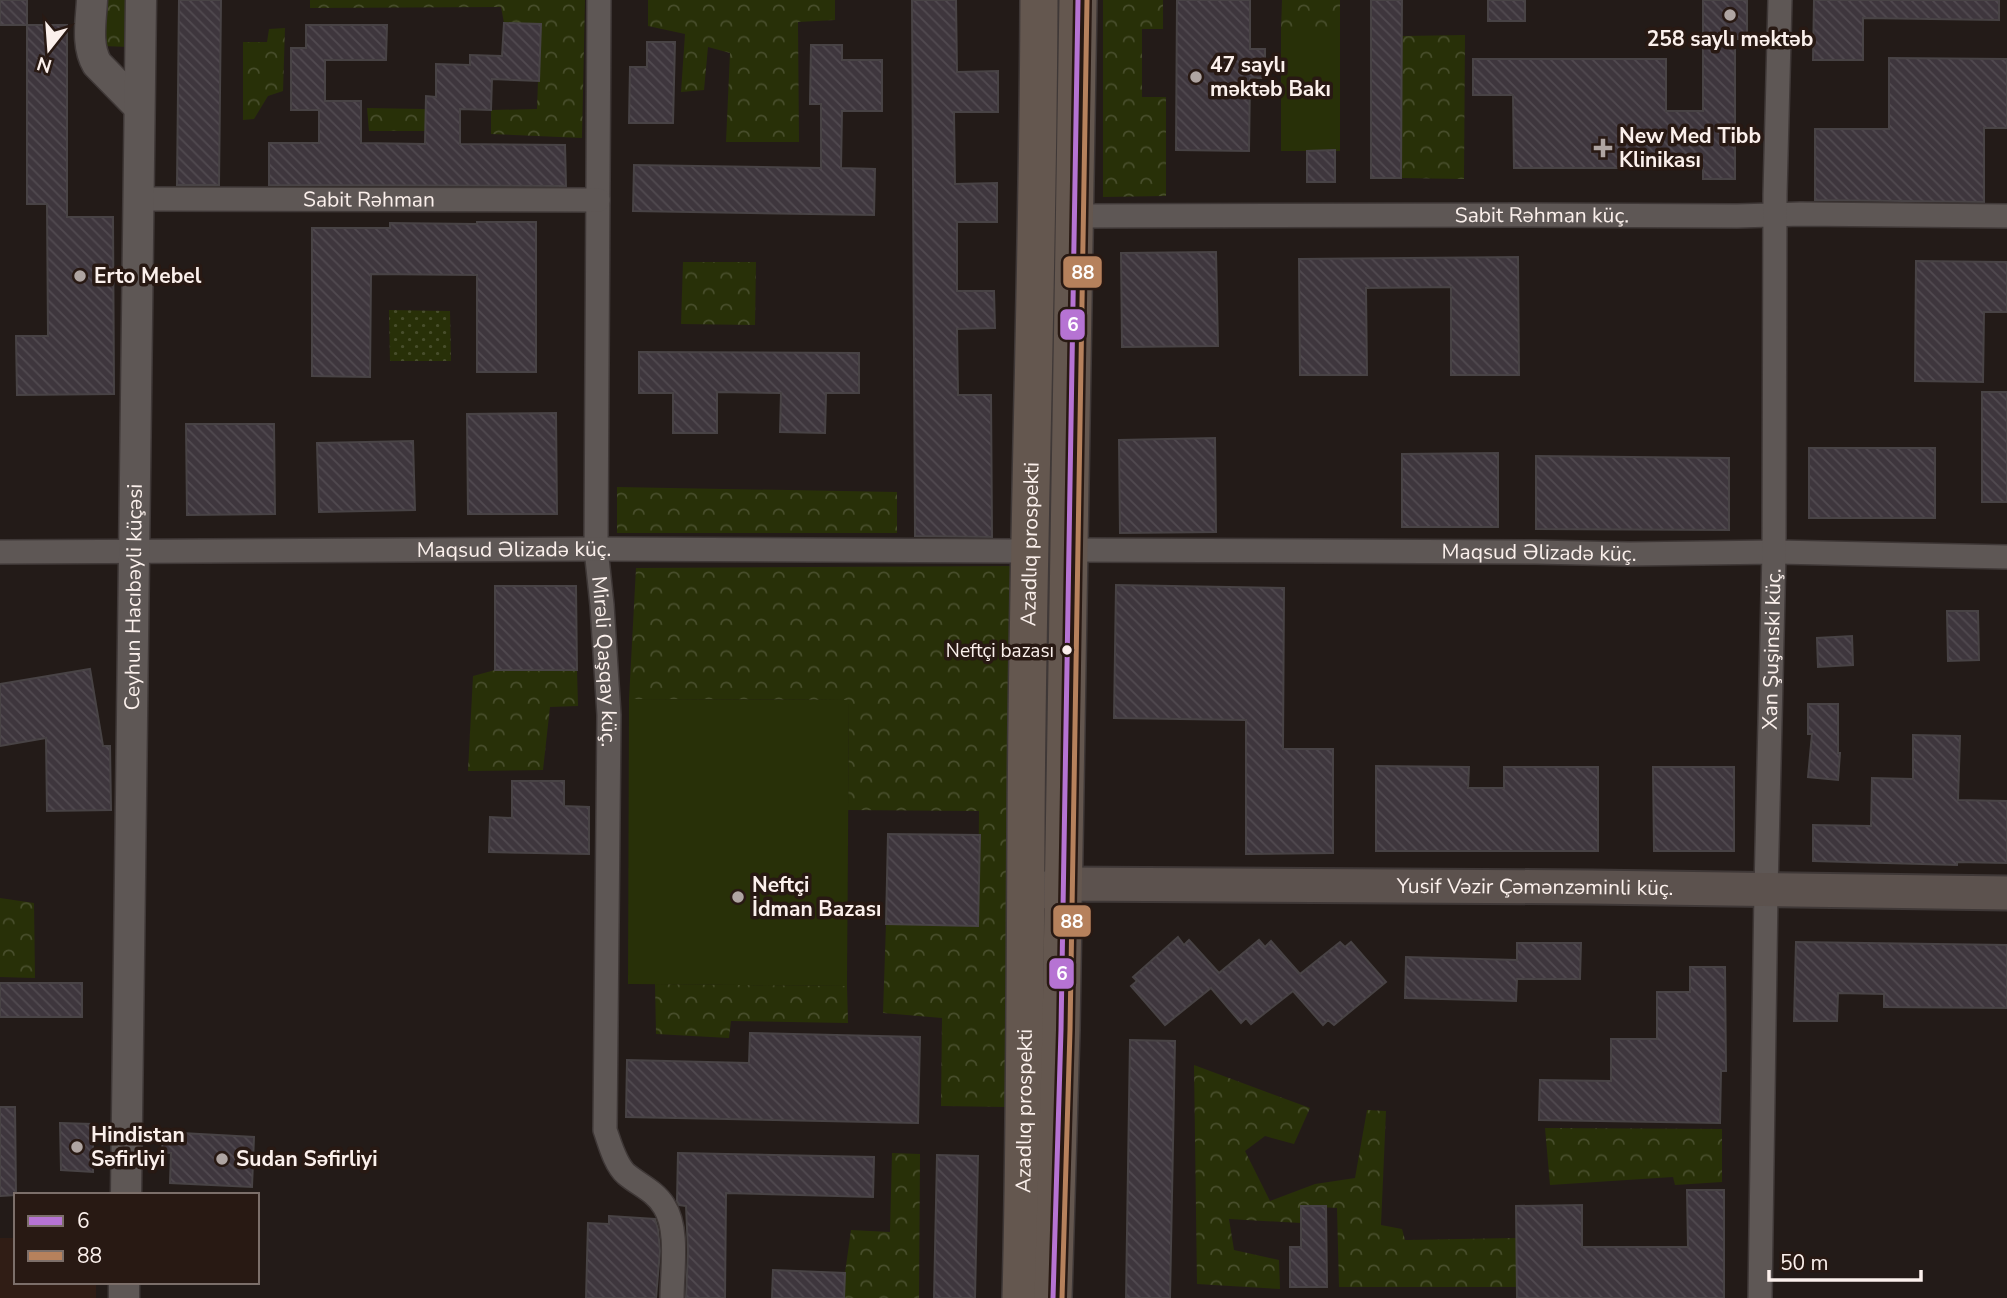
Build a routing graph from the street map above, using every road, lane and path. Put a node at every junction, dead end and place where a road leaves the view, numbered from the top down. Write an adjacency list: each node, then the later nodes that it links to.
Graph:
1 (92, 0): 7 (street)
2 (141, 0): 7 (street, Ceyhun Hacıbəyli küçəsi)
3 (599, 0): 9 (street, Mirəli Qaşqay küç.)
4 (1039, 0): 16 (main road, Azadlıq prospekti)
5 (1078, 0): 11 (main road, Azadlıq prospekti)
6 (1780, 0): 10 (street, Xan Şuşinski küç.)
7 (139, 107): 8 (street, Ceyhun Hacıbəyli küçəsi)
8 (138, 199): 9 (street, Sabit Rəhman); 15 (street, Ceyhun Hacıbəyli küçəsi)
9 (598, 200): 13 (street, Mirəli Qaşqay küç.)
10 (1776, 215): 11 (street, Sabit Rəhman küç.); 12 (street, Sabit Rəhman küç.); 18 (street, Xan Şuşinski küç.)
11 (1076, 216): 14 (main road, Azadlıq prospekti)
12 (2007, 216)
13 (596, 549): 15 (street, Maqsud Əlizadə küç.); 16 (street, Maqsud Əlizadə küç.); 25 (street, Mirəli Qaşqay küç.)
14 (1070, 550): 18 (street, Maqsud Əlizadə küç.); 20 (main road, Azadlıq prospekti)
15 (134, 551): 17 (street, Maqsud Əlizadə küç.); 24 (street, Ceyhun Hacıbəyli küçəsi)
16 (1031, 551): 23 (main road, Azadlıq prospekti)
17 (0, 552)
18 (1774, 552): 19 (street, Maqsud Əlizadə küç.); 21 (street, Xan Şuşinski küç.)
19 (2007, 557)
20 (1063, 884): 21 (main road, Yusif Vəzir Çəmənzəminli küç.); 23 (main road); 27 (main road, Azadlıq prospekti)
21 (1766, 890): 22 (main road, Yusif Vəzir Çəmənzəminli küç.); 28 (street, Xan Şuşinski küç.)
22 (2007, 893)
23 (1026, 906): 26 (main road, Azadlıq prospekti)
24 (125, 1193)
25 (672, 1298)
26 (1021, 1298)
27 (1053, 1298)
28 (1760, 1298)

